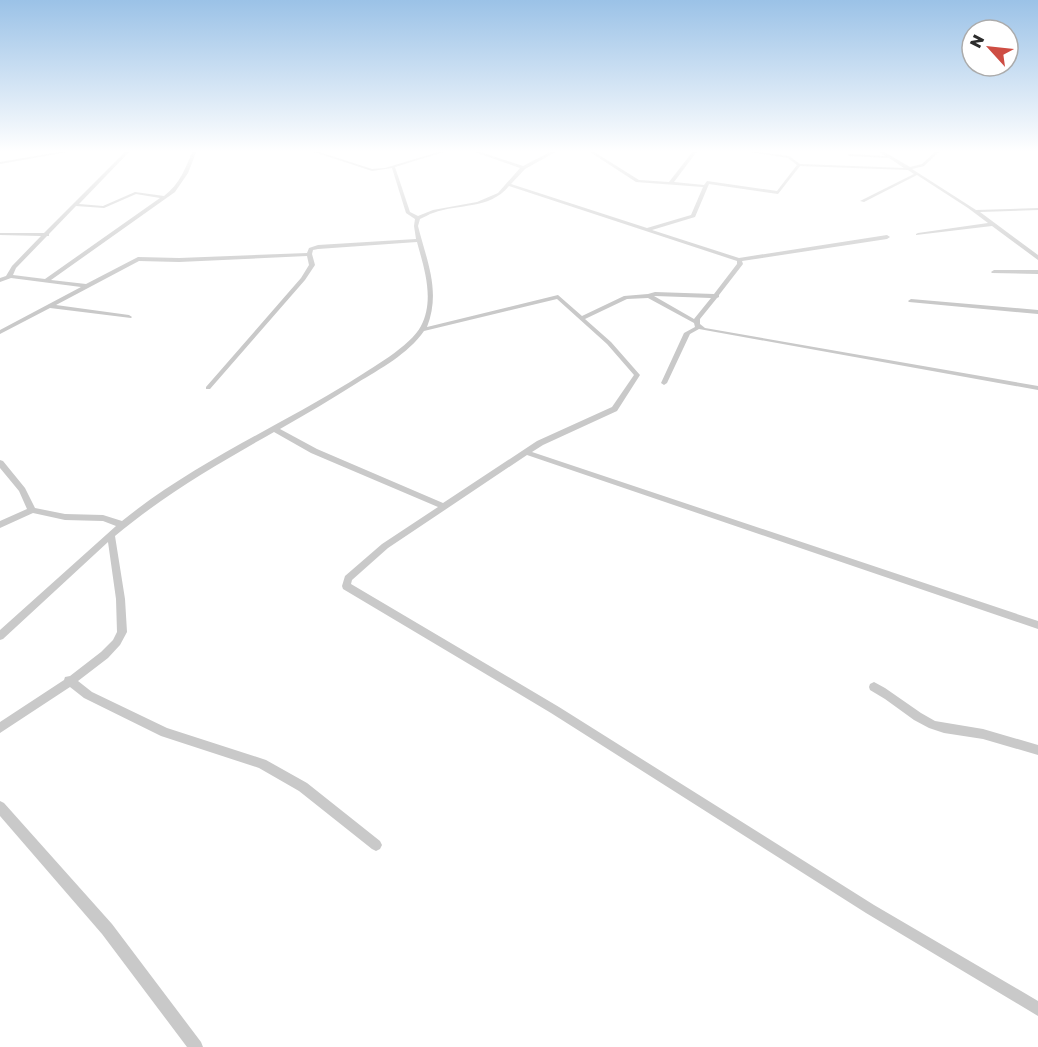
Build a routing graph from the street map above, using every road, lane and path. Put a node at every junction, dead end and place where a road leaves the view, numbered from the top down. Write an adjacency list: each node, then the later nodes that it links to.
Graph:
1 (81, 199): 11 (street)
2 (122, 199): 11 (street)
3 (162, 199): 29 (street)
4 (403, 199): 14 (street)
5 (489, 199): 14 (street)
6 (553, 199): 16 (street)
7 (700, 199): 16 (street)
8 (866, 199): 10 (street)
9 (956, 199): 13 (street)
10 (862, 201)
11 (75, 205): 19 (street)
12 (1038, 209): 13 (street)
13 (976, 211): 15 (street)
14 (418, 218): 21 (street)
15 (992, 224): 18 (street); 23 (street)
16 (648, 229): 24 (street)
17 (0, 234): 19 (street)
18 (918, 234)
19 (47, 235): 27 (street)
20 (887, 237): 24 (street)
21 (419, 240): 22 (street); 39 (street)
22 (309, 254): 30 (street); 42 (street)
23 (1038, 258)
24 (739, 260): 32 (street)
25 (994, 272): 26 (street)
26 (1038, 272)
27 (9, 276): 28 (street); 29 (street)
28 (0, 280)
29 (47, 280): 30 (street)
30 (85, 286): 34 (street)
31 (649, 296): 32 (street); 37 (street); 38 (street)
32 (717, 296): 38 (street)
33 (911, 301): 35 (street)
34 (50, 306): 36 (street); 40 (street)
35 (1038, 312)
36 (129, 317)
37 (582, 318): 39 (street); 45 (street)
38 (697, 325): 41 (street); 43 (street)
39 (422, 330): 44 (street)
40 (0, 332)
41 (664, 382)
42 (208, 388)
43 (1038, 388)
44 (274, 429): 47 (street); 50 (street)
45 (525, 452): 47 (street); 52 (street)
46 (0, 463): 48 (street)
47 (445, 507): 60 (street)
48 (32, 510): 49 (street); 50 (street)
49 (0, 525)
50 (123, 525): 51 (street)
51 (111, 536): 53 (street); 54 (street)
52 (1038, 625)
53 (0, 636)
54 (69, 680): 56 (street); 59 (street)
55 (874, 687): 57 (street)
56 (0, 728)
57 (1038, 750)
58 (0, 807): 61 (street)
59 (376, 844)
60 (1038, 1009)
61 (196, 1047)

